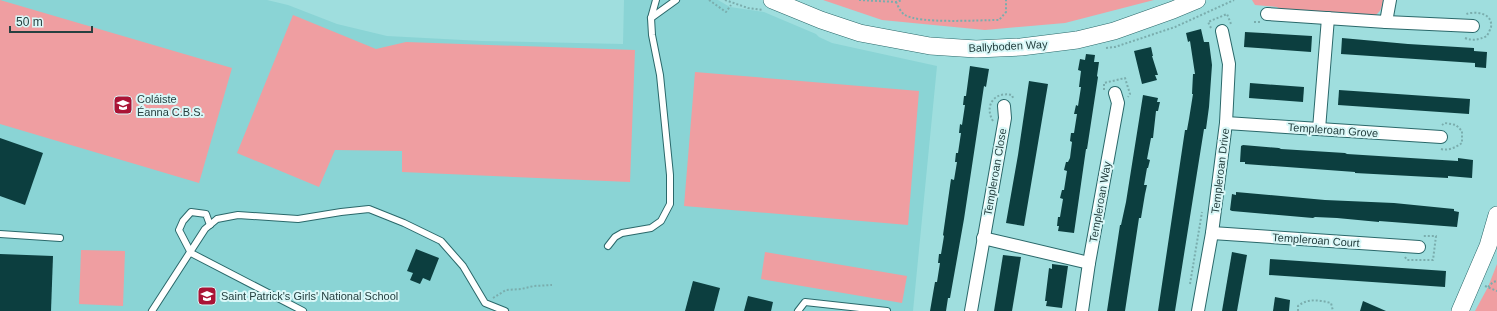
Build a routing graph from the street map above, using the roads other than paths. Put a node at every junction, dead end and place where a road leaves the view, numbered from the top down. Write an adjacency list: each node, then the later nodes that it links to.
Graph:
1 (656, 0): 7 (lane)
2 (676, 0): 7 (lane)
3 (772, 0): 4 (main road, Ballyboden Way)
4 (1197, 0)
5 (1390, 0): 9 (street)
6 (1268, 14): 8 (street)
7 (651, 18): 24 (lane)
8 (1328, 18): 9 (street); 15 (street)
9 (1386, 22): 10 (street)
10 (1473, 26)
11 (1222, 31): 14 (street, Templeroan Drive)
12 (1110, 92): 26 (street, Templeroan Way)
13 (1010, 104): 22 (street, Templeroan Close)
14 (1226, 123): 15 (street, Templeroan Grove); 19 (street, Templeroan Drive)
15 (1319, 129): 16 (street, Templeroan Grove)
16 (1440, 137)
17 (1497, 215): 35 (main road)
18 (210, 225): 25 (lane); 25 (lane); 29 (lane)
19 (1212, 233): 23 (street, Templeroan Court); 34 (street, Templeroan Drive)
20 (0, 234): 21 (lane)
21 (60, 238)
22 (983, 238): 26 (street); 32 (street, Templeroan Close)
23 (1419, 242)
24 (608, 246)
25 (191, 253): 27 (lane); 28 (lane)
26 (1089, 263): 33 (street, Templeroan Way)
27 (152, 311)
28 (303, 311)
29 (505, 311)
30 (798, 311): 31 (lane)
31 (887, 311)
32 (971, 311)
33 (1082, 311)
34 (1198, 311)
35 (1460, 311)

